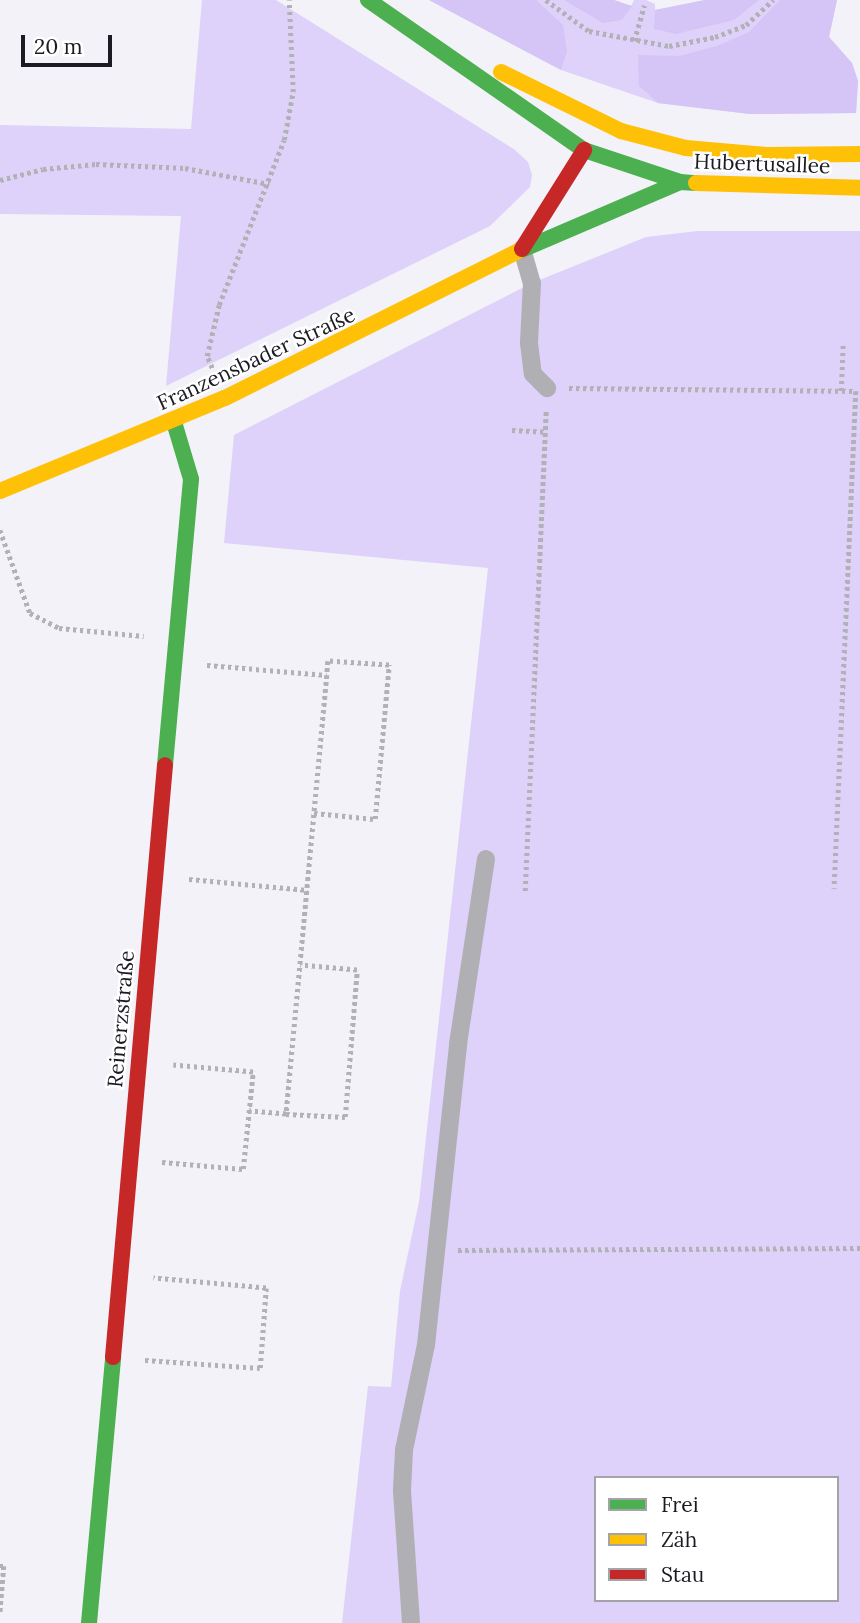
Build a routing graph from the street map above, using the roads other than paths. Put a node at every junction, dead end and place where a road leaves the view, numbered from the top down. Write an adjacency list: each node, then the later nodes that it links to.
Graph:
1 (368, 0): 2 (street, Hubertusallee)
2 (423, 34): 3 (street, Hubertusallee); 4 (street, Hubertusallee)
3 (621, 131): 4 (street); 5 (street, Hubertusallee)
4 (584, 150): 6 (street, Hubertusallee); 8 (street, Franzensbader Straße)
5 (860, 154)
6 (680, 182): 7 (street, Hubertusallee); 8 (street, Franzensbader Straße)
7 (860, 188)
8 (522, 249): 9 (lane); 10 (street, Franzensbader Straße)
9 (547, 388)
10 (174, 422): 11 (street, Franzensbader Straße); 13 (street, Reinerzstraße)
11 (0, 491)
12 (486, 859): 14 (lane)
13 (89, 1623)
14 (411, 1623)

